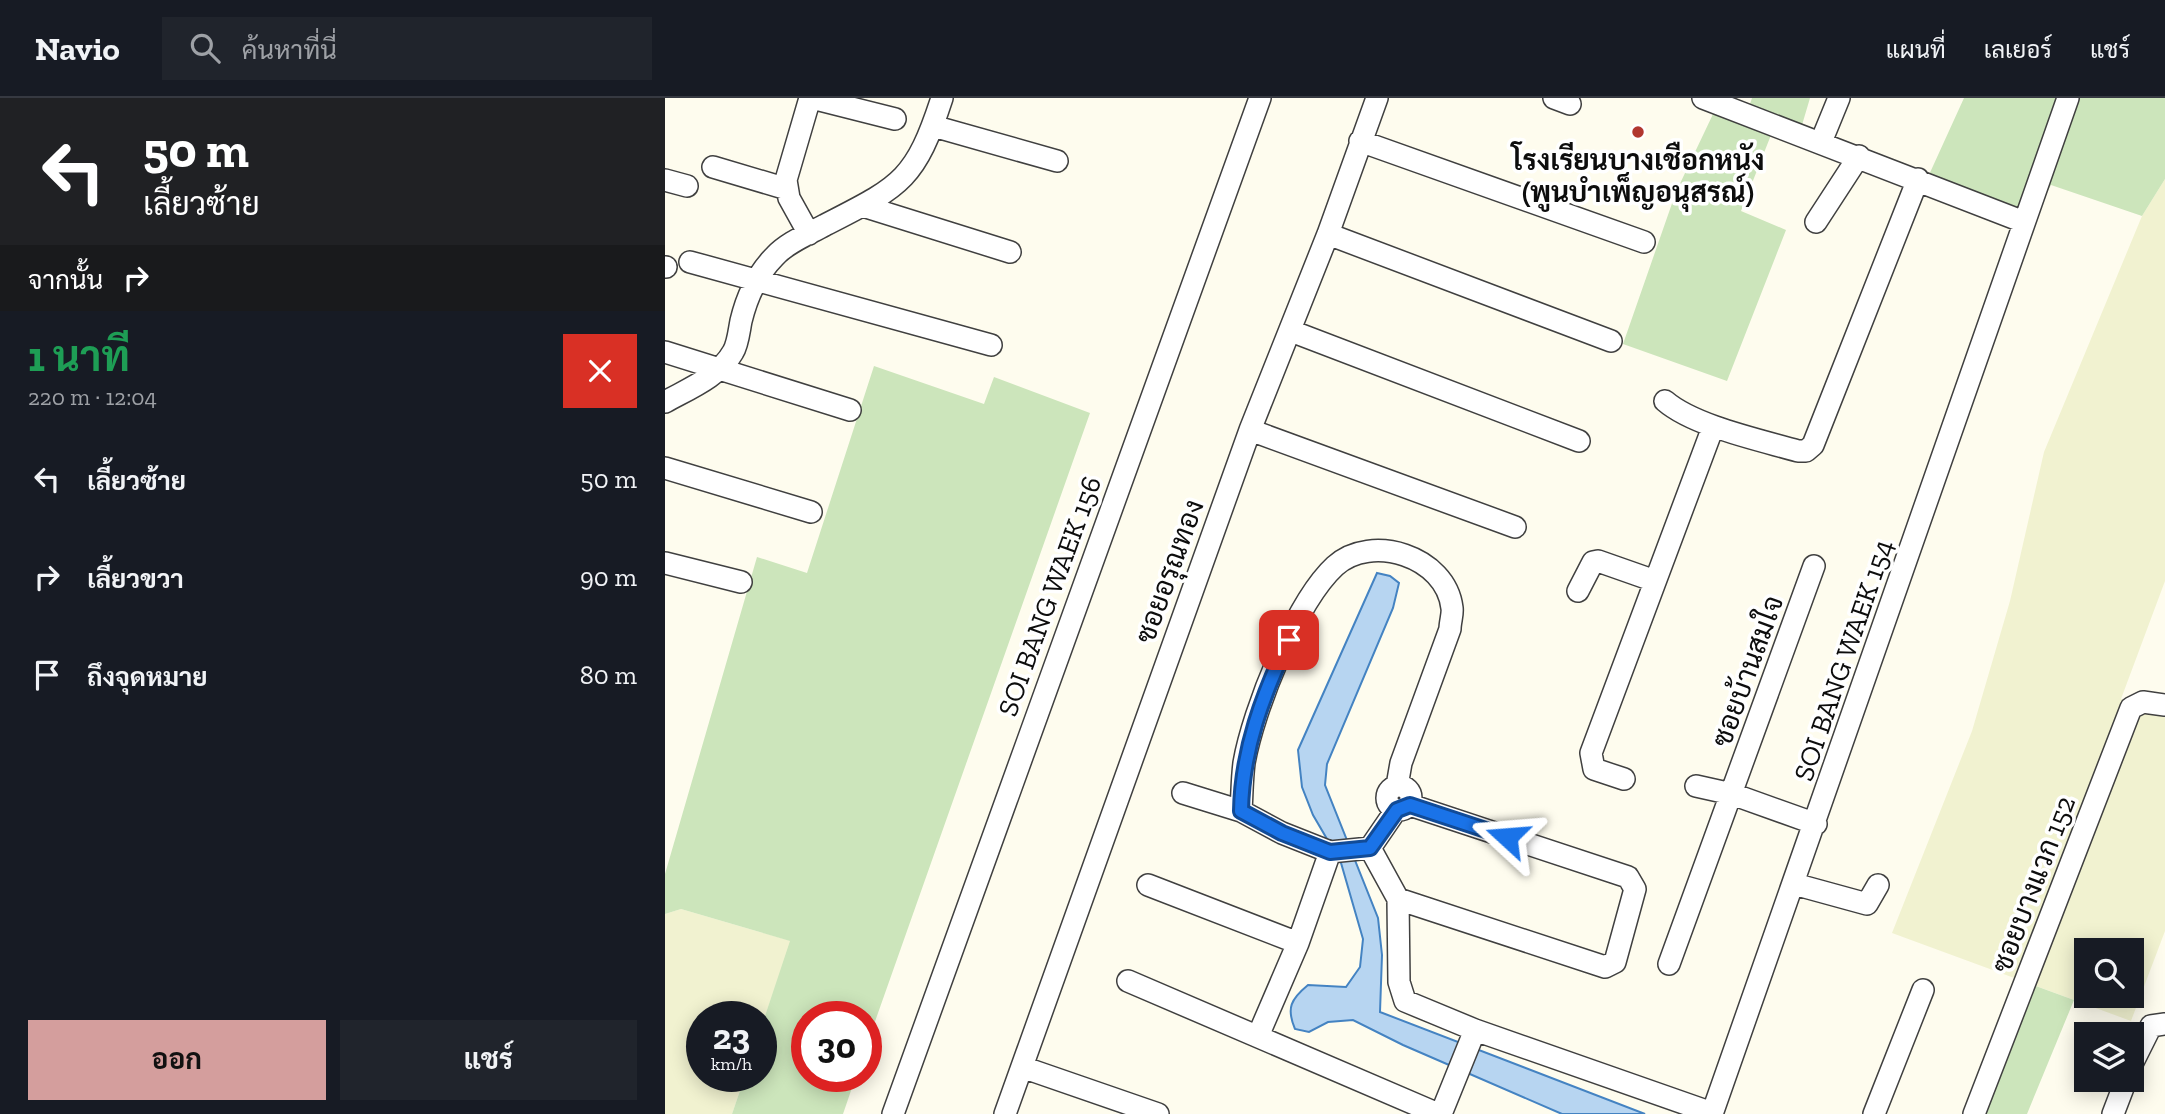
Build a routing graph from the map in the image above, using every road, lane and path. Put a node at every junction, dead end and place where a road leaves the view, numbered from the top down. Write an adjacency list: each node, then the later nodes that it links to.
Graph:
1 (811, 98): 8 (street); 18 (street)
2 (942, 98): 9 (street)
3 (1260, 98): 72 (street, SOI BANG WAEK 156)
4 (1377, 98): 10 (street, ซอยอรุณทอง)
5 (1703, 98): 11 (street)
6 (1839, 98): 11 (street)
7 (2068, 98): 21 (street, SOI BANG WAEK 154)
8 (894, 119)
9 (933, 126): 13 (street); 19 (street)
10 (1360, 141): 23 (street, ซอยอรุณทอง); 24 (street)
11 (1821, 142): 12 (street)
12 (1859, 156): 15 (street); 20 (street)
13 (1057, 161)
14 (713, 167): 18 (street)
15 (1918, 179): 21 (street); 36 (street)
16 (665, 180): 17 (street)
17 (687, 186)
18 (787, 189): 22 (street)
19 (863, 206): 22 (street); 25 (street)
20 (1816, 222)
21 (2024, 222): 54 (street, SOI BANG WAEK 154)
22 (809, 234): 27 (street)
23 (1328, 234): 28 (street, ซอยอรุณทอง); 29 (street)
24 (1644, 242)
25 (1010, 252)
26 (690, 262): 27 (street)
27 (756, 280): 30 (street); 32 (street)
28 (1291, 331): 37 (street, ซอยอรุณทอง); 38 (street)
29 (1611, 341)
30 (991, 345)
31 (665, 352): 32 (street)
32 (719, 369): 34 (street); 35 (street)
33 (1665, 401): 36 (street)
34 (665, 402)
35 (850, 410)
36 (1713, 427): 44 (street)
37 (1250, 430): 41 (street); 69 (street, ซอยอรุณทอง)
38 (1579, 442)
39 (665, 468): 40 (street)
40 (811, 512)
41 (1515, 527)
42 (665, 563): 45 (street)
43 (1814, 566): 51 (street, ซอยบ้านสมใจ)
44 (1655, 581): 46 (street); 48 (street)
45 (741, 582)
46 (1578, 592)
47 (2165, 705): 77 (street, ซอยบางแวก 152)
48 (1624, 779)
49 (1696, 786): 51 (street)
50 (1183, 793): 53 (street)
51 (1732, 794): 54 (street); 62 (street, ซอยบ้านสมใจ)
52 (1403, 807): 53 (street); 55 (street); 60 (street)
53 (1241, 811): 56 (street)
54 (1816, 824): 57 (street, SOI BANG WAEK 154)
55 (1363, 849): 56 (street); 60 (street)
56 (1332, 852): 61 (street)
57 (1794, 884): 59 (street); 71 (street, SOI BANG WAEK 154)
58 (1148, 885): 61 (street)
59 (1878, 885)
60 (1398, 899): 67 (street)
61 (1298, 943): 66 (street)
62 (1669, 964)
63 (1128, 981): 66 (street)
64 (1923, 990): 76 (street)
65 (2165, 1024): 68 (street)
66 (1258, 1036): 75 (street)
67 (1473, 1037): 71 (street); 75 (street)
68 (2144, 1040)
69 (1022, 1067): 73 (street, ซอยอรุณทอง); 74 (street)
70 (2121, 1092): 78 (street)
71 (1712, 1113)
72 (893, 1114)
73 (1005, 1114)
74 (1158, 1114)
75 (1439, 1114)
76 (1874, 1114)
77 (1974, 1114)
78 (2113, 1114)

